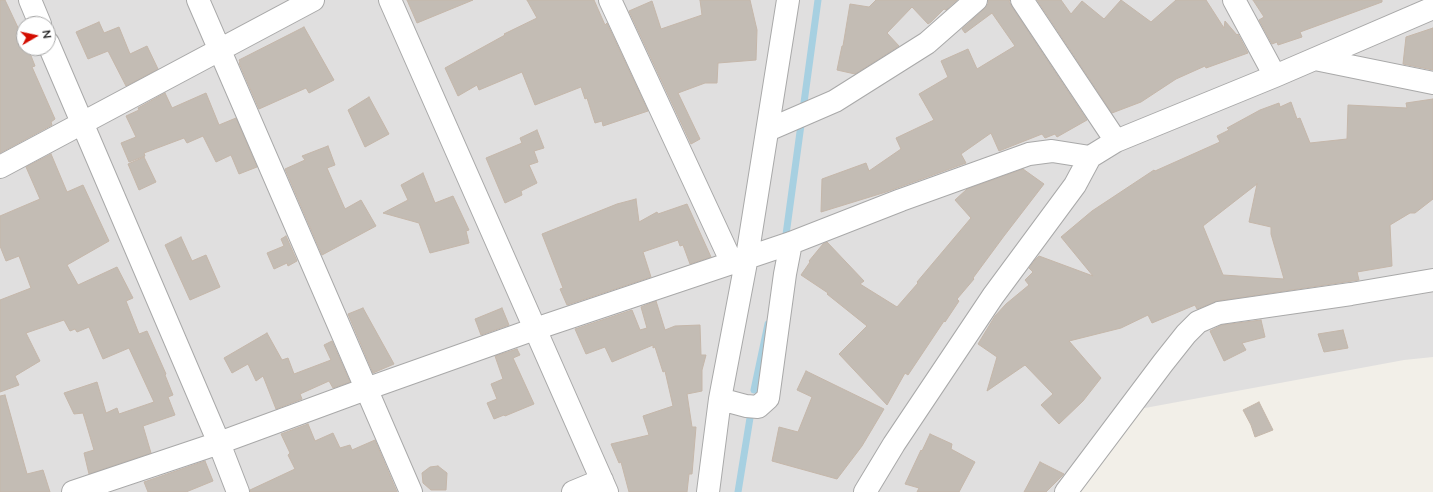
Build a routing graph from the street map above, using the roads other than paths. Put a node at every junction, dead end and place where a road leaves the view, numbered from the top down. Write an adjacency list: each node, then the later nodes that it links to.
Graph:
1 (30, 0): 12 (street)
2 (198, 0): 14 (street)
3 (313, 0): 14 (street)
4 (390, 0): 27 (street)
5 (610, 0): 25 (street)
6 (771, 0): 13 (street)
7 (788, 0): 13 (street)
8 (976, 0): 20 (street)
9 (1022, 0): 21 (street)
10 (1234, 0): 17 (street)
11 (1433, 8): 16 (street)
12 (37, 16)
13 (782, 39): 20 (street)
14 (220, 50): 19 (street); 28 (street)
15 (53, 56): 19 (street)
16 (1315, 59): 17 (street); 18 (street)
17 (1275, 76): 21 (street)
18 (1433, 84)
19 (82, 124): 23 (street); 30 (street)
20 (768, 130): 25 (street)
21 (1116, 141): 22 (street)
22 (1090, 157): 24 (street); 37 (street)
23 (0, 167)
24 (791, 243): 25 (street); 29 (street)
25 (740, 260): 27 (street); 29 (street)
26 (1433, 280): 38 (street)
27 (535, 329): 28 (street); 31 (street)
28 (366, 389): 30 (street); 34 (street)
29 (720, 399): 36 (street)
30 (219, 443): 32 (street); 33 (street)
31 (604, 486): 35 (street)
32 (73, 492)
33 (238, 492)
34 (411, 492)
35 (573, 492)
36 (708, 492)
37 (865, 492)
38 (1066, 492)

